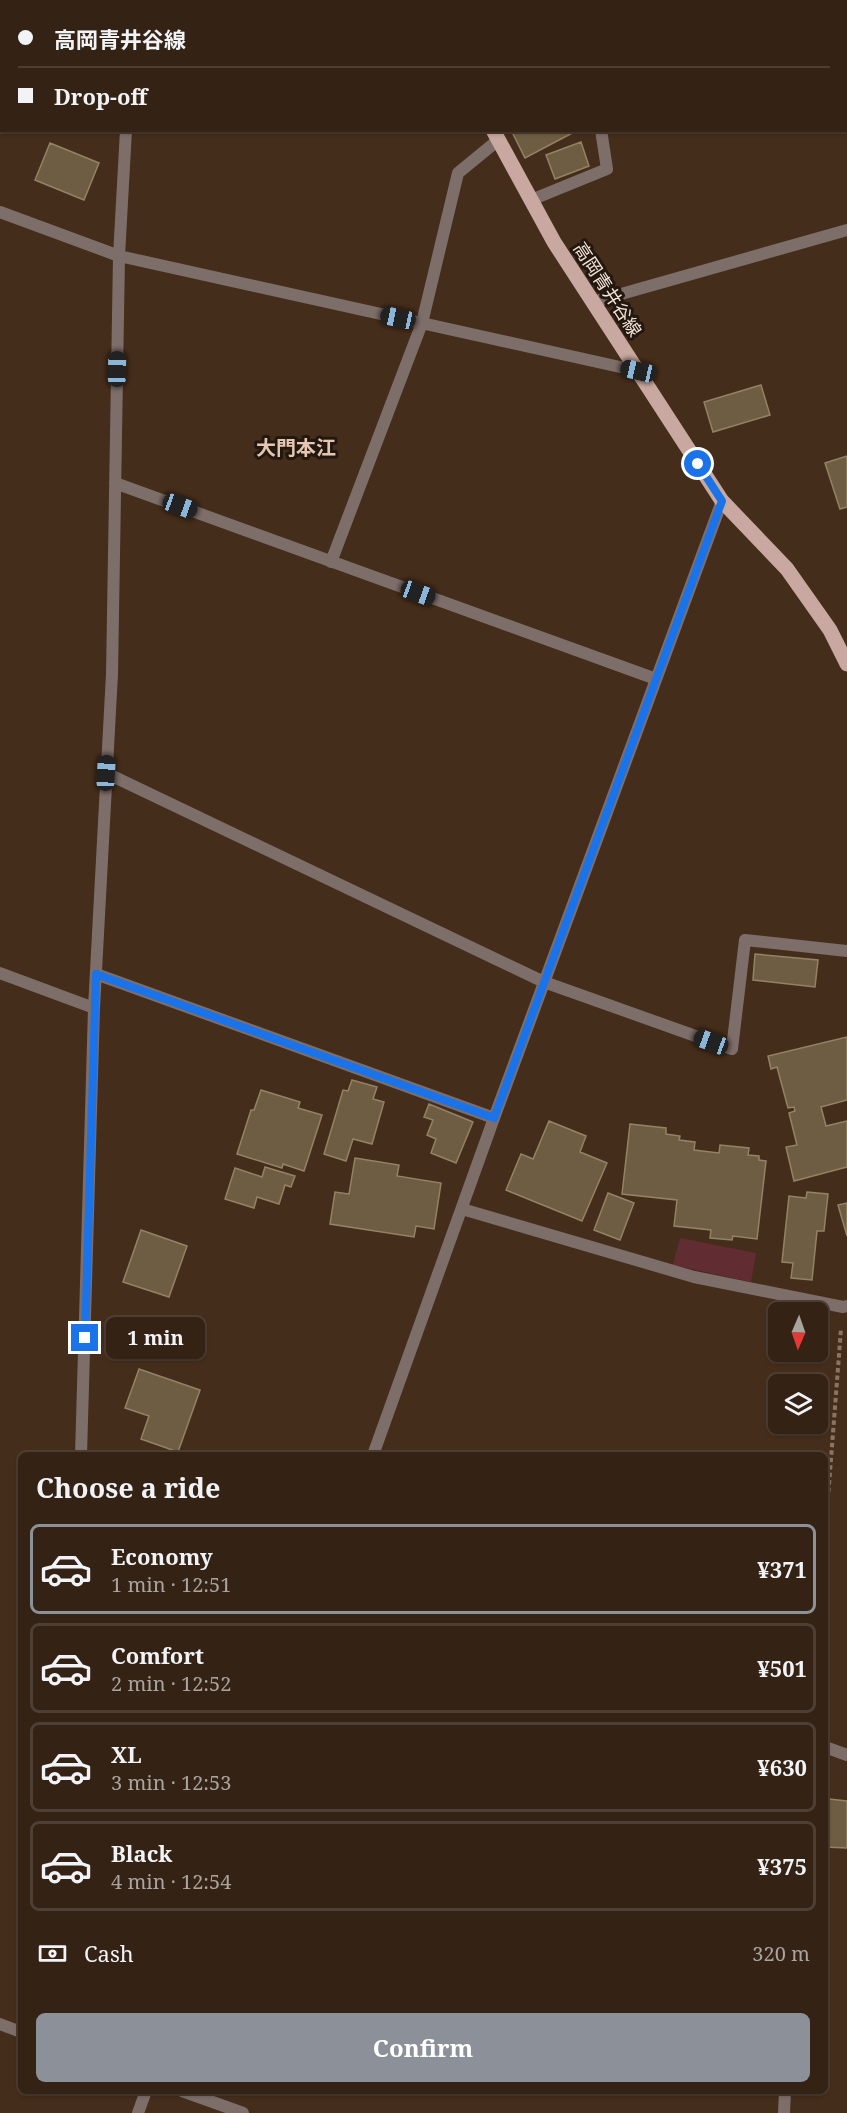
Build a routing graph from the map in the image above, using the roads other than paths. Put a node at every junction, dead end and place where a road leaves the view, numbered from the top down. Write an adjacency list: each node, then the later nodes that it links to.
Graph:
1 (126, 132): 7 (street)
2 (601, 132): 4 (street)
3 (495, 136): 4 (main road, 高岡青井谷線); 9 (street)
4 (531, 200): 8 (main road, 高岡青井谷線)
5 (0, 212): 7 (street)
6 (847, 230): 8 (street)
7 (119, 256): 9 (street); 11 (street)
8 (593, 302): 10 (main road, 高岡青井谷線)
9 (422, 323): 10 (street); 13 (street)
10 (638, 371): 12 (main road, 高岡青井谷線)
11 (115, 483): 13 (street); 16 (street)
12 (722, 501): 14 (main road, 高岡青井谷線); 15 (street)
13 (331, 562): 15 (street)
14 (847, 664)
15 (656, 679): 20 (street)
16 (106, 773): 19 (street); 20 (street)
17 (847, 951): 20 (street)
18 (0, 973): 21 (street)
19 (96, 974): 21 (street); 22 (street)
20 (544, 982): 22 (street)
21 (94, 1008): 25 (street)
22 (494, 1118): 23 (street)
23 (462, 1209): 24 (street); 26 (street)
24 (845, 1306)
25 (81, 1452)
26 (374, 1452)
27 (828, 1748): 28 (street)
28 (847, 1755)
29 (0, 2024): 30 (street)
30 (18, 2031)
31 (145, 2094): 34 (street)
32 (190, 2094): 35 (street)
33 (785, 2094): 36 (street)
34 (138, 2113)
35 (243, 2113)
36 (784, 2113)

